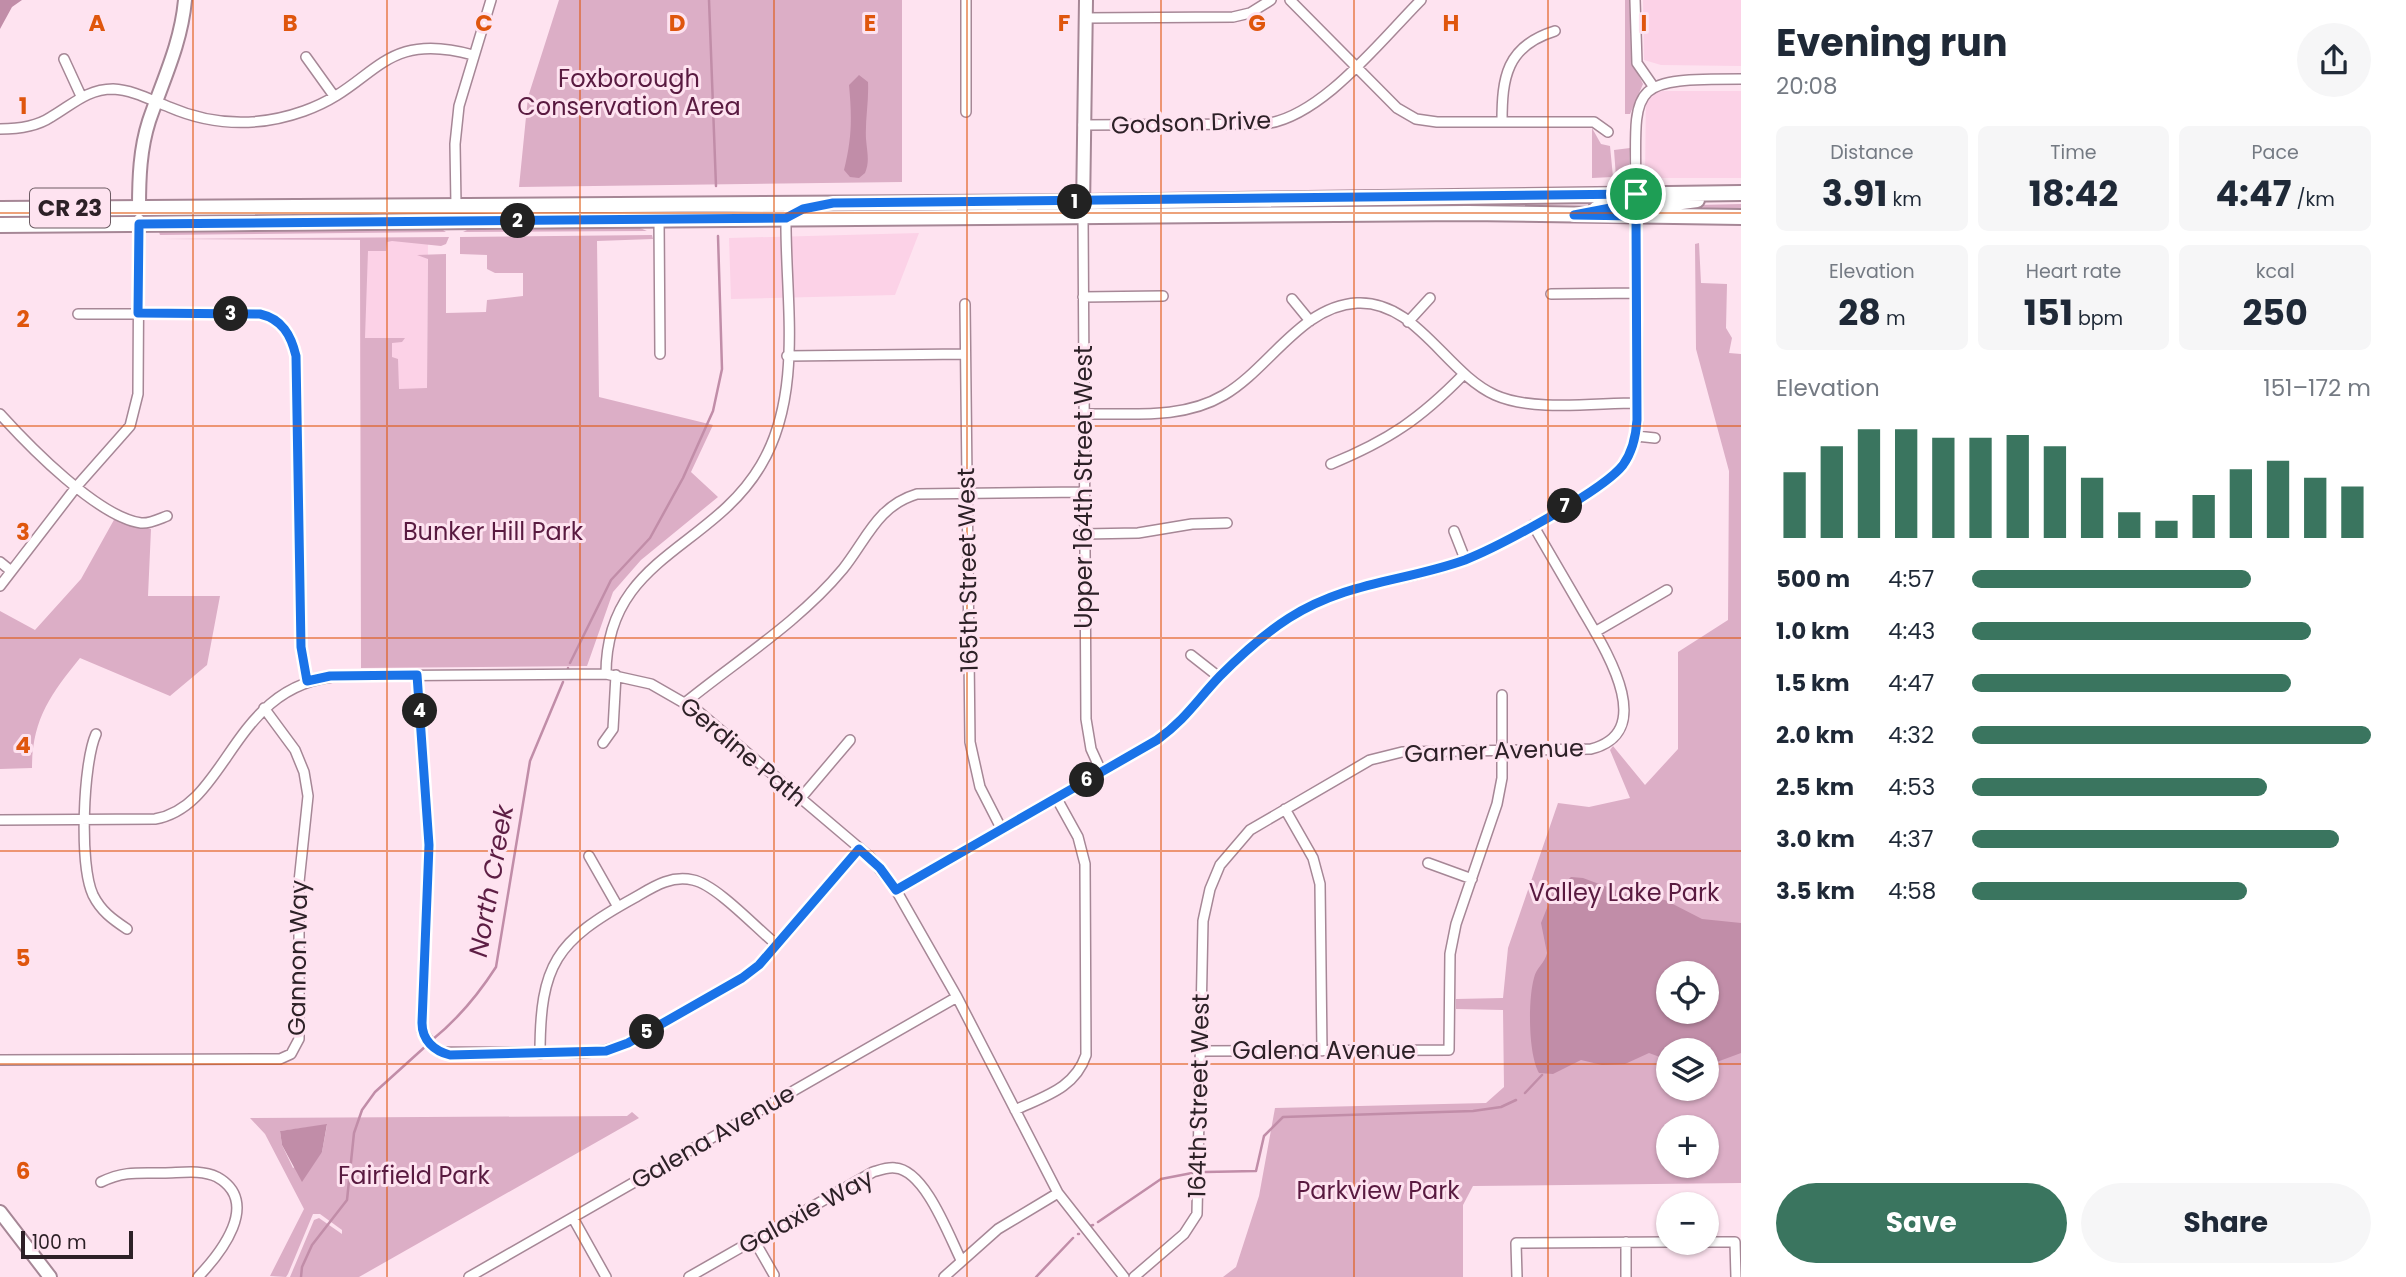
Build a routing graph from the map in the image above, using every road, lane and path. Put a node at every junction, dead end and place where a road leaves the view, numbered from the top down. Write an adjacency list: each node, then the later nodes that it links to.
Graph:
1 (185, 0): 19 (street)
2 (491, 0): 11 (street)
3 (966, 0): 20 (street)
4 (1086, 0): 9 (street)
5 (1270, 0): 9 (street)
6 (1290, 0): 14 (street)
7 (1421, 0): 14 (street, Godson Drive)
8 (1635, 0): 16 (street)
9 (1085, 18): 22 (street)
10 (1555, 31): 21 (street)
11 (473, 55): 18 (street); 29 (street)
12 (306, 57): 18 (street)
13 (64, 59): 17 (street)
14 (1354, 66): 21 (street); 22 (street, Godson Drive)
15 (1741, 79): 16 (street)
16 (1653, 86): 27 (street)
17 (80, 96): 19 (street); 23 (street)
18 (334, 96): 19 (street)
19 (157, 102): 30 (street)
20 (966, 112)
21 (1502, 122): 24 (street)
22 (1083, 125): 32 (street)
23 (0, 129)
24 (1608, 132)
25 (1714, 193): 26 (main road, CR 23); 27 (main road, CR 23); 34 (main road)
26 (1741, 193)
27 (1636, 194): 32 (main road, CR 23); 33 (main road)
28 (833, 203): 29 (main road, CR 23); 32 (main road, CR 23); 36 (main road)
29 (456, 205): 30 (main road, CR 23)
30 (139, 208): 31 (main road, CR 23); 38 (street)
31 (0, 209)
32 (1083, 209): 33 (main road, CR 23); 36 (main road, CR 23); 43 (street, Upper 164th Street West)
33 (1574, 215): 34 (main road, CR 23)
34 (1636, 216): 35 (main road, CR 23); 40 (street)
35 (1741, 216)
36 (786, 218): 37 (main road, CR 23); 53 (street)
37 (659, 220): 38 (main road, CR 23); 51 (street)
38 (139, 224): 39 (main road, CR 23); 47 (street)
39 (0, 225)
40 (1636, 293): 41 (street); 55 (street)
41 (1551, 294)
42 (1163, 296): 43 (street)
43 (1083, 297): 57 (street, Upper 164th Street West)
44 (1430, 298): 50 (street)
45 (1292, 299): 49 (street)
46 (965, 304): 52 (street, 165th Street West)
47 (138, 313): 48 (street); 61 (street); 79 (street)
48 (78, 314)
49 (1310, 321): 50 (street); 57 (street)
50 (1408, 322): 54 (street)
51 (660, 354)
52 (965, 354): 53 (street); 63 (street, 165th Street West)
53 (787, 356): 77 (street)
54 (1464, 374): 55 (street); 60 (street)
55 (1637, 403): 58 (street)
56 (0, 414): 61 (street)
57 (1084, 414): 62 (street, Upper 164th Street West)
58 (1636, 436): 59 (street); 66 (street)
59 (1655, 438)
60 (1331, 464)
61 (78, 486): 64 (street); 71 (street)
62 (1084, 492): 63 (street); 68 (street, Upper 164th Street West)
63 (967, 493): 81 (street); 93 (street, 165th Street West)
64 (167, 516)
65 (1227, 523): 68 (street)
66 (1533, 525): 69 (street); 74 (street)
67 (1454, 531): 69 (street)
68 (1084, 534): 87 (street, Upper 164th Street West)
69 (1465, 559): 78 (street)
70 (0, 562): 71 (street)
71 (11, 571): 72 (street)
72 (0, 586)
73 (1667, 590): 74 (street)
74 (1595, 632): 86 (street, Garner Avenue)
75 (1191, 655): 78 (street)
76 (417, 675): 77 (street, Gerdine Path); 79 (street, Gerdine Path); 106 (street)
77 (611, 675): 81 (street, Gerdine Path); 85 (street)
78 (1219, 677): 87 (street)
79 (307, 681): 82 (street, Gerdine Path)
80 (1502, 695): 86 (street)
81 (686, 702): 88 (street, Gerdine Path)
82 (264, 708): 92 (street, Gerdine Path); 107 (street, Gannon Way)
83 (96, 734): 92 (street)
84 (850, 740): 88 (street)
85 (603, 743)
86 (1502, 750): 90 (street, Garner Avenue); 97 (street)
87 (1101, 771): 89 (street)
88 (800, 799): 94 (street, Gerdine Path)
89 (1057, 799): 93 (street); 108 (street)
90 (1285, 809): 98 (street, Garner Avenue); 105 (street)
91 (0, 820): 92 (street, Gerdine Path)
92 (86, 820): 101 (street)
93 (1002, 830): 99 (street)
94 (859, 849): 99 (street, Gerdine Path); 102 (street)
95 (589, 856): 100 (street)
96 (1428, 863): 97 (street)
97 (1472, 879): 105 (street, Galena Avenue)
98 (1210, 889): 104 (street, 164th Street West)
99 (896, 890): 103 (street, Gerdine Path)
100 (618, 906): 102 (street); 106 (street)
101 (127, 929)
102 (777, 945): 106 (street)
103 (957, 998): 108 (street, Gerdine Path); 112 (street, Galena Avenue)
104 (1200, 1051): 105 (street, Galena Avenue); 126 (street, 164th Street West)
105 (1322, 1051)
106 (540, 1054)
107 (0, 1060)
108 (1015, 1110): 110 (street, Gerdine Path)
109 (100, 1182): 120 (street)
110 (1058, 1193): 117 (street); 125 (street, Gerdine Path)
111 (0, 1212): 119 (street)
112 (573, 1218): 121 (street, Galena Avenue); 122 (street)
113 (754, 1240): 117 (street, Galaxie Way); 118 (street); 123 (street, Galaxie Way)
114 (1626, 1242): 115 (street); 127 (street); 128 (street)
115 (1656, 1242)
116 (1719, 1242): 129 (street)
117 (961, 1260): 124 (street)
118 (774, 1275)
119 (50, 1277)
120 (198, 1277)
121 (470, 1277)
122 (607, 1277)
123 (689, 1277)
124 (944, 1277)
125 (1124, 1277)
126 (1134, 1277)
127 (1517, 1277)
128 (1626, 1277)
129 (1736, 1277)

